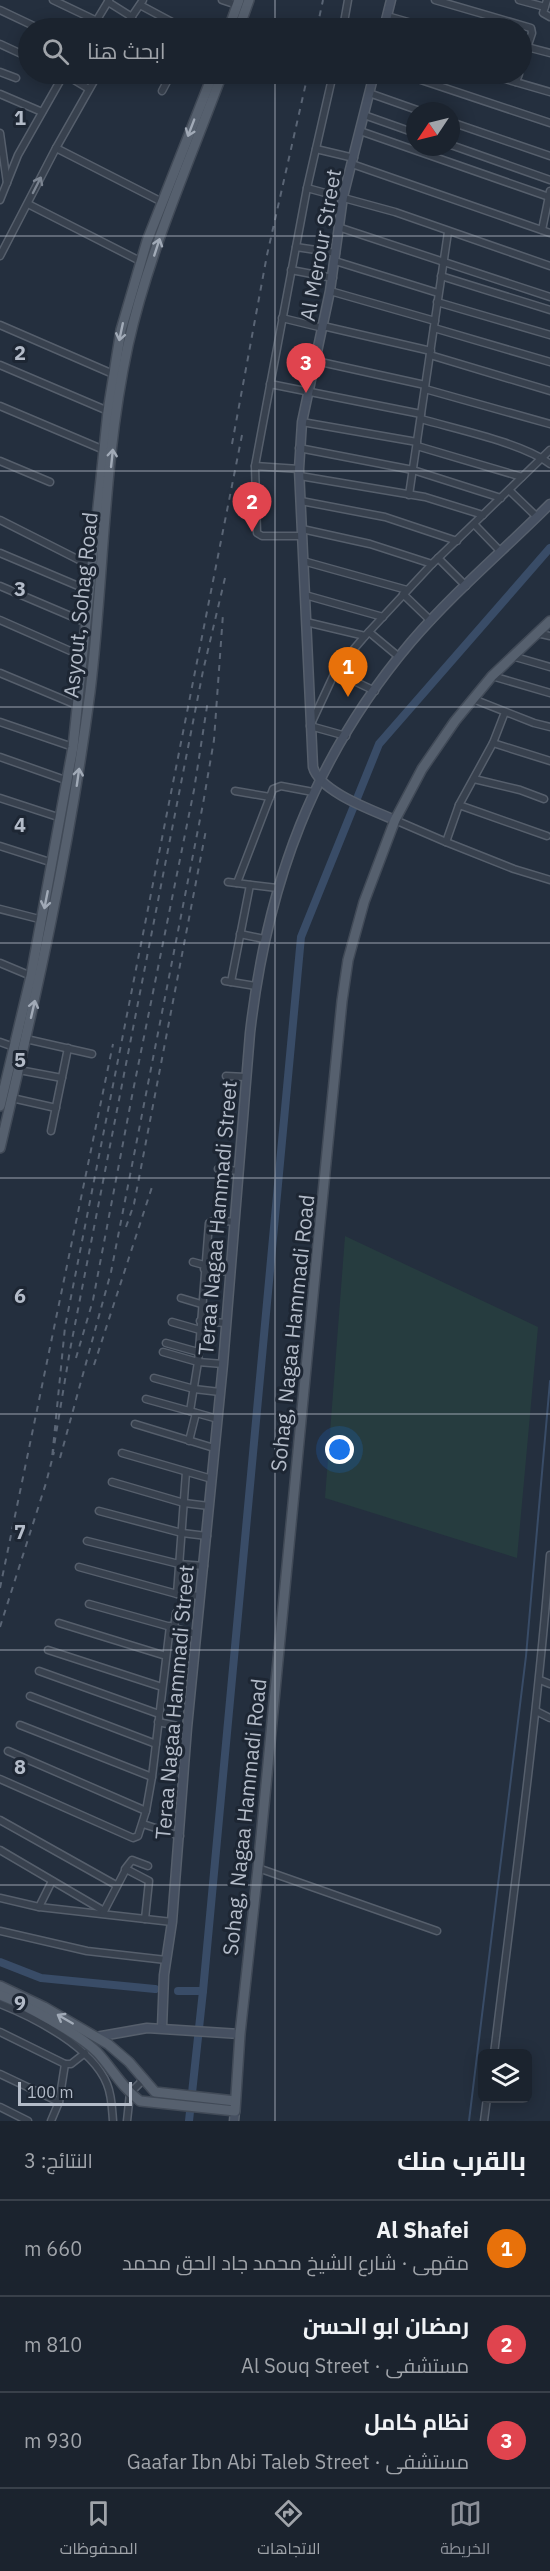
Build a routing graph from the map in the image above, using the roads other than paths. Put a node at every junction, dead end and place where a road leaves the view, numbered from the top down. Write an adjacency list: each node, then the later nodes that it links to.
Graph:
1 (52, 0): 17 (street)
2 (222, 0): 11 (street)
3 (249, 0): 21 (main road)
4 (348, 0): 22 (street)
5 (391, 0): 14 (street)
6 (435, 0): 24 (street)
7 (519, 0): 12 (street)
8 (547, 0): 12 (street)
9 (109, 1): 15 (street); 18 (street)
10 (142, 3): 15 (street); 19 (street)
11 (238, 3): 20 (main road)
12 (545, 8): 16 (street)
13 (0, 10): 25 (street)
14 (387, 16): 23 (street)
15 (132, 17)
16 (550, 17)
17 (91, 18)
18 (99, 18)
19 (167, 18)
20 (233, 18)
21 (243, 18)
22 (345, 18)
23 (394, 18)
24 (497, 18)
25 (18, 19)
26 (0, 44): 28 (street)
27 (532, 48): 29 (street)
28 (18, 52)
29 (550, 53)
30 (0, 72): 31 (street)
31 (16, 78)
32 (58, 84): 48 (street)
33 (81, 84): 42 (street)
34 (92, 84): 42 (street)
35 (166, 84): 43 (street)
36 (205, 84): 67 (main road, Asyout, Sohag Road, one-way to 67)
37 (218, 84): 82 (main road, Asyout, Sohag Road, one-way to 37)
38 (331, 84): 58 (street)
39 (371, 84): 45 (street, Al Merour Street)
40 (433, 84): 50 (street)
41 (523, 84): 44 (street)
42 (89, 89): 56 (street)
43 (162, 91)
44 (550, 92)
45 (369, 93): 47 (street); 49 (street, Al Merour Street)
46 (0, 94): 48 (street)
47 (406, 106)
48 (42, 112): 62 (street)
49 (364, 115): 52 (street); 53 (street, Al Merour Street)
50 (550, 123)
51 (460, 125): 59 (street)
52 (406, 130)
53 (360, 131): 60 (street, Al Merour Street); 65 (street)
54 (0, 133): 55 (street)
55 (1, 146): 62 (street)
56 (56, 148): 67 (street); 68 (street, one-way to 56)
57 (460, 148): 61 (street)
58 (316, 149): 60 (street); 63 (street)
59 (550, 156)
60 (353, 161): 64 (street, Al Merour Street); 70 (street)
61 (550, 180)
62 (7, 184): 66 (street)
63 (307, 188): 64 (street); 73 (street)
64 (343, 197): 69 (street, Al Merour Street); 71 (street)
65 (549, 199): 70 (street)
66 (0, 200)
67 (162, 202): 76 (main road, Asyout, Sohag Road)
68 (27, 204): 74 (street); 76 (street)
69 (338, 227): 75 (street, Al Merour Street); 77 (street)
70 (542, 230): 72 (street)
71 (447, 232): 77 (street); 78 (street)
72 (550, 233)
73 (296, 247): 75 (street); 79 (street)
74 (0, 256)
75 (335, 257): 83 (street, Al Merour Street); 85 (street)
76 (140, 261): 80 (main road, Asyout, Sohag Road)
77 (443, 262): 81 (street); 86 (street)
78 (550, 266)
79 (291, 270): 83 (street); 91 (street)
80 (136, 274): 82 (main road); 87 (main road, Asyout, Sohag Road)
81 (441, 276): 85 (street); 90 (street)
82 (147, 277): 88 (main road, Asyout, Sohag Road)
83 (333, 278): 84 (street, Al Merour Street)
84 (330, 291): 93 (street); 94 (street, Al Merour Street)
85 (438, 293): 89 (street)
86 (550, 297)
87 (130, 299): 88 (main road); 100 (main road, Asyout, Sohag Road, one-way to 100)
88 (140, 302): 122 (main road, Asyout, Sohag Road, one-way to 88)
89 (437, 302): 93 (street); 95 (street)
90 (550, 310)
91 (282, 318): 94 (street); 101 (street)
92 (0, 325): 100 (street)
93 (434, 325): 96 (street); 98 (street)
94 (323, 327): 96 (street); 97 (street, Al Merour Street)
95 (550, 335)
96 (430, 353): 102 (street); 103 (street)
97 (316, 361): 102 (street); 104 (street, Al Merour Street)
98 (550, 362)
99 (0, 365): 106 (street)
100 (113, 374): 106 (main road, Asyout, Sohag Road)
101 (270, 384): 104 (street); 117 (street)
102 (425, 387): 107 (street); 109 (street)
103 (550, 391)
104 (308, 392): 107 (street); 108 (street, Al Merour Street)
105 (0, 406): 112 (street)
106 (108, 411): 112 (main road, Asyout, Sohag Road)
107 (421, 416): 110 (street); 114 (street)
108 (302, 422): 110 (street); 111 (street, Al Merour Street)
109 (550, 424)
110 (417, 444): 118 (street); 120 (street)
111 (299, 448): 118 (street); 119 (street, Al Merour Street)
112 (104, 450): 122 (main road, Asyout, Sohag Road)
113 (550, 450): 114 (street)
114 (542, 458): 116 (street); 120 (street)
115 (0, 462): 121 (street)
116 (550, 464)
117 (255, 466): 119 (street); 132 (street)
118 (413, 470): 124 (street); 125 (street)
119 (300, 473): 124 (street); 126 (street, Al Merour Street)
120 (522, 477): 123 (street)
121 (50, 482)
122 (104, 490): 139 (main road, Asyout, Sohag Road); 184 (main road, Asyout, Sohag Road, one-way to 122)
123 (509, 490): 125 (street); 129 (street)
124 (409, 495): 128 (street)
125 (501, 498): 128 (street)
126 (301, 501): 132 (street, Al Merour Street); 133 (street)
127 (550, 504): 129 (street, Teraa Nagaa Hammadi Street)
128 (483, 515): 131 (street)
129 (537, 517): 134 (street, Teraa Nagaa Hammadi Street)
130 (0, 520): 139 (street)
131 (474, 524): 133 (street); 134 (street)
132 (302, 532): 137 (street, Al Merour Street); 138 (street)
133 (457, 541): 136 (street)
134 (501, 552): 141 (street, Teraa Nagaa Hammadi Street)
135 (0, 553): 142 (street)
136 (438, 558): 138 (street); 141 (street)
137 (303, 561): 143 (street); 144 (street, Al Merour Street)
138 (432, 564): 143 (street)
139 (93, 567): 142 (main road, Asyout, Sohag Road)
140 (0, 586): 150 (street)
141 (466, 586): 147 (street, Teraa Nagaa Hammadi Street)
142 (90, 591): 150 (main road, Asyout, Sohag Road)
143 (405, 592): 145 (street); 147 (street)
144 (305, 595): 145 (street); 149 (street, Al Merour Street)
145 (383, 617): 152 (street)
146 (0, 620): 155 (street)
147 (430, 621): 156 (street, Teraa Nagaa Hammadi Street)
148 (550, 621): 151 (main road, Sohag, Nagaa Hammadi Road)
149 (306, 622): 152 (street); 167 (street, Al Merour Street)
150 (87, 623): 155 (main road, Asyout, Sohag Road)
151 (537, 633): 153 (street); 154 (main road, Sohag, Nagaa Hammadi Road)
152 (367, 634): 156 (street); 158 (street)
153 (550, 636)
154 (512, 656): 157 (street); 160 (main road, Sohag, Nagaa Hammadi Road)
155 (84, 657): 164 (main road, Asyout, Sohag Road)
156 (399, 657): 161 (street, Teraa Nagaa Hammadi Street)
157 (550, 667)
158 (335, 672): 161 (street); 167 (street)
159 (0, 673): 164 (street)
160 (492, 676): 162 (street); 163 (main road, Sohag, Nagaa Hammadi Road)
161 (375, 691): 169 (street, Teraa Nagaa Hammadi Street)
162 (550, 693)
163 (473, 699): 165 (street); 186 (main road, Sohag, Nagaa Hammadi Road)
164 (79, 706): 171 (main road, Asyout, Sohag Road)
165 (505, 712): 168 (street); 170 (street)
166 (0, 722): 171 (street)
167 (310, 726): 169 (street); 175 (street, Al Merour Street)
168 (550, 727)
169 (346, 736): 175 (street, Teraa Nagaa Hammadi Street)
170 (493, 743): 173 (street); 174 (street)
171 (74, 747): 176 (main road, Asyout, Sohag Road)
172 (0, 757): 176 (street)
173 (550, 761)
174 (474, 779): 181 (street); 183 (street)
175 (319, 780): 178 (street, Teraa Nagaa Hammadi Street); 186 (street)
176 (68, 781): 182 (main road, Asyout, Sohag Road)
177 (235, 791): 179 (street)
178 (313, 792): 179 (street); 195 (street, Teraa Nagaa Hammadi Street)
179 (270, 797): 193 (street)
180 (0, 798): 185 (street)
181 (544, 799)
182 (64, 804): 184 (main road); 185 (main road, Asyout, Sohag Road)
183 (459, 805): 187 (street); 188 (street)
184 (74, 807): 203 (main road, Asyout, Sohag Road, one-way to 184)
185 (62, 818): 190 (main road, Asyout, Sohag Road)
186 (395, 820): 188 (street); 288 (main road, Sohag, Nagaa Hammadi Road)
187 (547, 836)
188 (446, 842): 191 (street)
189 (0, 846): 190 (street)
190 (54, 864): 197 (main road, Asyout, Sohag Road, one-way to 197)
191 (550, 880)
192 (228, 882): 193 (street)
193 (237, 883): 194 (street)
194 (250, 885): 195 (street); 198 (street)
195 (277, 888): 199 (street, Teraa Nagaa Hammadi Street)
196 (0, 909): 197 (street)
197 (42, 920): 201 (main road, Asyout, Sohag Road)
198 (240, 934): 199 (street); 202 (street)
199 (264, 939): 202 (street, Teraa Nagaa Hammadi Street)
200 (0, 963): 201 (street)
201 (31, 976): 205 (main road, Asyout, Sohag Road)
202 (256, 986): 210 (street, Teraa Nagaa Hammadi Street)
203 (26, 1039): 206 (street); 208 (main road, Asyout, Sohag Road)
204 (0, 1042): 205 (street)
205 (14, 1047): 212 (main road, Asyout, Sohag Road)
206 (68, 1048): 207 (street); 211 (street)
207 (92, 1054)
208 (19, 1070): 211 (street); 213 (main road, Asyout, Sohag Road)
209 (226, 1076): 210 (street)
210 (246, 1077): 219 (street, Teraa Nagaa Hammadi Street)
211 (62, 1078): 215 (street)
212 (3, 1080): 214 (main road, Asyout, Sohag Road)
213 (12, 1098): 215 (street); 217 (main road, Asyout, Sohag Road)
214 (0, 1106)
215 (56, 1108): 216 (street)
216 (51, 1131)
217 (0, 1148)
218 (218, 1169): 219 (street)
219 (239, 1170): 220 (street, Teraa Nagaa Hammadi Street)
220 (235, 1222): 222 (street); 223 (street, Teraa Nagaa Hammadi Street)
221 (193, 1262): 222 (street)
222 (204, 1267): 223 (street); 225 (street)
223 (230, 1272): 228 (street, Teraa Nagaa Hammadi Street)
224 (181, 1298): 225 (street)
225 (201, 1304): 226 (street)
226 (200, 1321): 228 (street); 229 (street)
227 (172, 1322): 229 (street)
228 (226, 1323): 234 (street, Teraa Nagaa Hammadi Street)
229 (200, 1330): 232 (street)
230 (166, 1343): 232 (street)
231 (163, 1352): 233 (street)
232 (198, 1352): 233 (street)
233 (198, 1362): 234 (street); 236 (street)
234 (223, 1364): 237 (street, Teraa Nagaa Hammadi Street)
235 (154, 1378): 236 (street)
236 (194, 1389): 237 (street); 239 (street)
237 (220, 1392): 240 (street, Teraa Nagaa Hammadi Street)
238 (146, 1399): 239 (street)
239 (193, 1412): 240 (street); 242 (street)
240 (218, 1419): 243 (street, Teraa Nagaa Hammadi Street)
241 (135, 1424): 242 (street)
242 (189, 1441): 243 (street)
243 (214, 1448): 246 (street, Teraa Nagaa Hammadi Street)
244 (122, 1453): 245 (street)
245 (186, 1472): 246 (street); 248 (street)
246 (212, 1479): 249 (street, Teraa Nagaa Hammadi Street)
247 (112, 1482): 248 (street)
248 (184, 1503): 249 (street); 251 (street)
249 (209, 1506): 252 (street, Teraa Nagaa Hammadi Street)
250 (99, 1511): 251 (street)
251 (182, 1533): 252 (street); 255 (street)
252 (207, 1536): 256 (street, Teraa Nagaa Hammadi Street)
253 (87, 1541): 255 (street)
254 (550, 1555): 268 (street)
255 (179, 1564): 256 (street); 258 (street)
256 (204, 1566): 259 (street, Teraa Nagaa Hammadi Street)
257 (79, 1567): 258 (street)
258 (177, 1594): 259 (street)
259 (200, 1596): 264 (street, Teraa Nagaa Hammadi Street)
260 (89, 1604): 263 (street)
261 (176, 1613): 263 (street)
262 (59, 1623): 266 (street)
263 (172, 1627): 264 (street); 266 (street)
264 (196, 1634): 277 (street, Teraa Nagaa Hammadi Street)
265 (48, 1650): 270 (street)
266 (166, 1656): 270 (street)
267 (39, 1671): 273 (street)
268 (540, 1680): 269 (street); 272 (street)
269 (550, 1684)
270 (162, 1688): 273 (street)
271 (30, 1696): 278 (street)
272 (536, 1711): 274 (street); 308 (street)
273 (159, 1714): 275 (street)
274 (550, 1718)
275 (158, 1722): 277 (street); 278 (street)
276 (20, 1725): 280 (street)
277 (187, 1728): 285 (street, Teraa Nagaa Hammadi Street)
278 (156, 1744): 280 (street)
279 (8, 1751): 282 (street)
280 (152, 1777): 282 (street)
281 (0, 1779): 284 (street)
282 (146, 1811): 284 (street)
283 (0, 1820): 291 (street)
284 (143, 1824): 285 (street)
285 (180, 1836): 296 (street, Teraa Nagaa Hammadi Street)
286 (0, 1850): 290 (street)
287 (148, 1866): 289 (street)
288 (258, 1868): 298 (street); 306 (main road, Sohag, Nagaa Hammadi Road)
289 (125, 1869): 291 (street); 295 (street)
290 (52, 1881): 293 (street); 294 (street)
291 (116, 1885): 294 (street)
292 (0, 1898): 293 (street)
293 (39, 1907): 294 (street)
294 (103, 1913): 295 (street)
295 (145, 1919): 296 (street)
296 (172, 1922): 299 (street, Teraa Nagaa Hammadi Street)
297 (0, 1931): 299 (street)
298 (437, 1931)
299 (166, 1960): 304 (street, Teraa Nagaa Hammadi Street)
300 (0, 1986): 303 (main road)
301 (0, 1995): 303 (main road)
302 (0, 2004): 309 (street)
303 (42, 2011): 307 (main road, one-way to 303); 313 (main road)
304 (162, 2028): 306 (street); 307 (street)
305 (0, 2032): 310 (street)
306 (240, 2034): 317 (main road, Sohag, Nagaa Hammadi Road)
307 (96, 2037): 312 (main road)
308 (495, 2049)
309 (85, 2054): 310 (street); 321 (street)
310 (65, 2064): 315 (street)
311 (0, 2074): 315 (street)
312 (143, 2080): 313 (street); 314 (main road)
313 (130, 2093): 314 (main road); 322 (street)
314 (162, 2098): 317 (main road)
315 (58, 2102): 320 (street)
316 (486, 2103): 324 (street)
317 (235, 2106): 323 (street)
318 (0, 2108): 319 (street)
319 (28, 2121)
320 (51, 2121)
321 (113, 2121)
322 (127, 2121)
323 (234, 2121)
324 (484, 2121)

